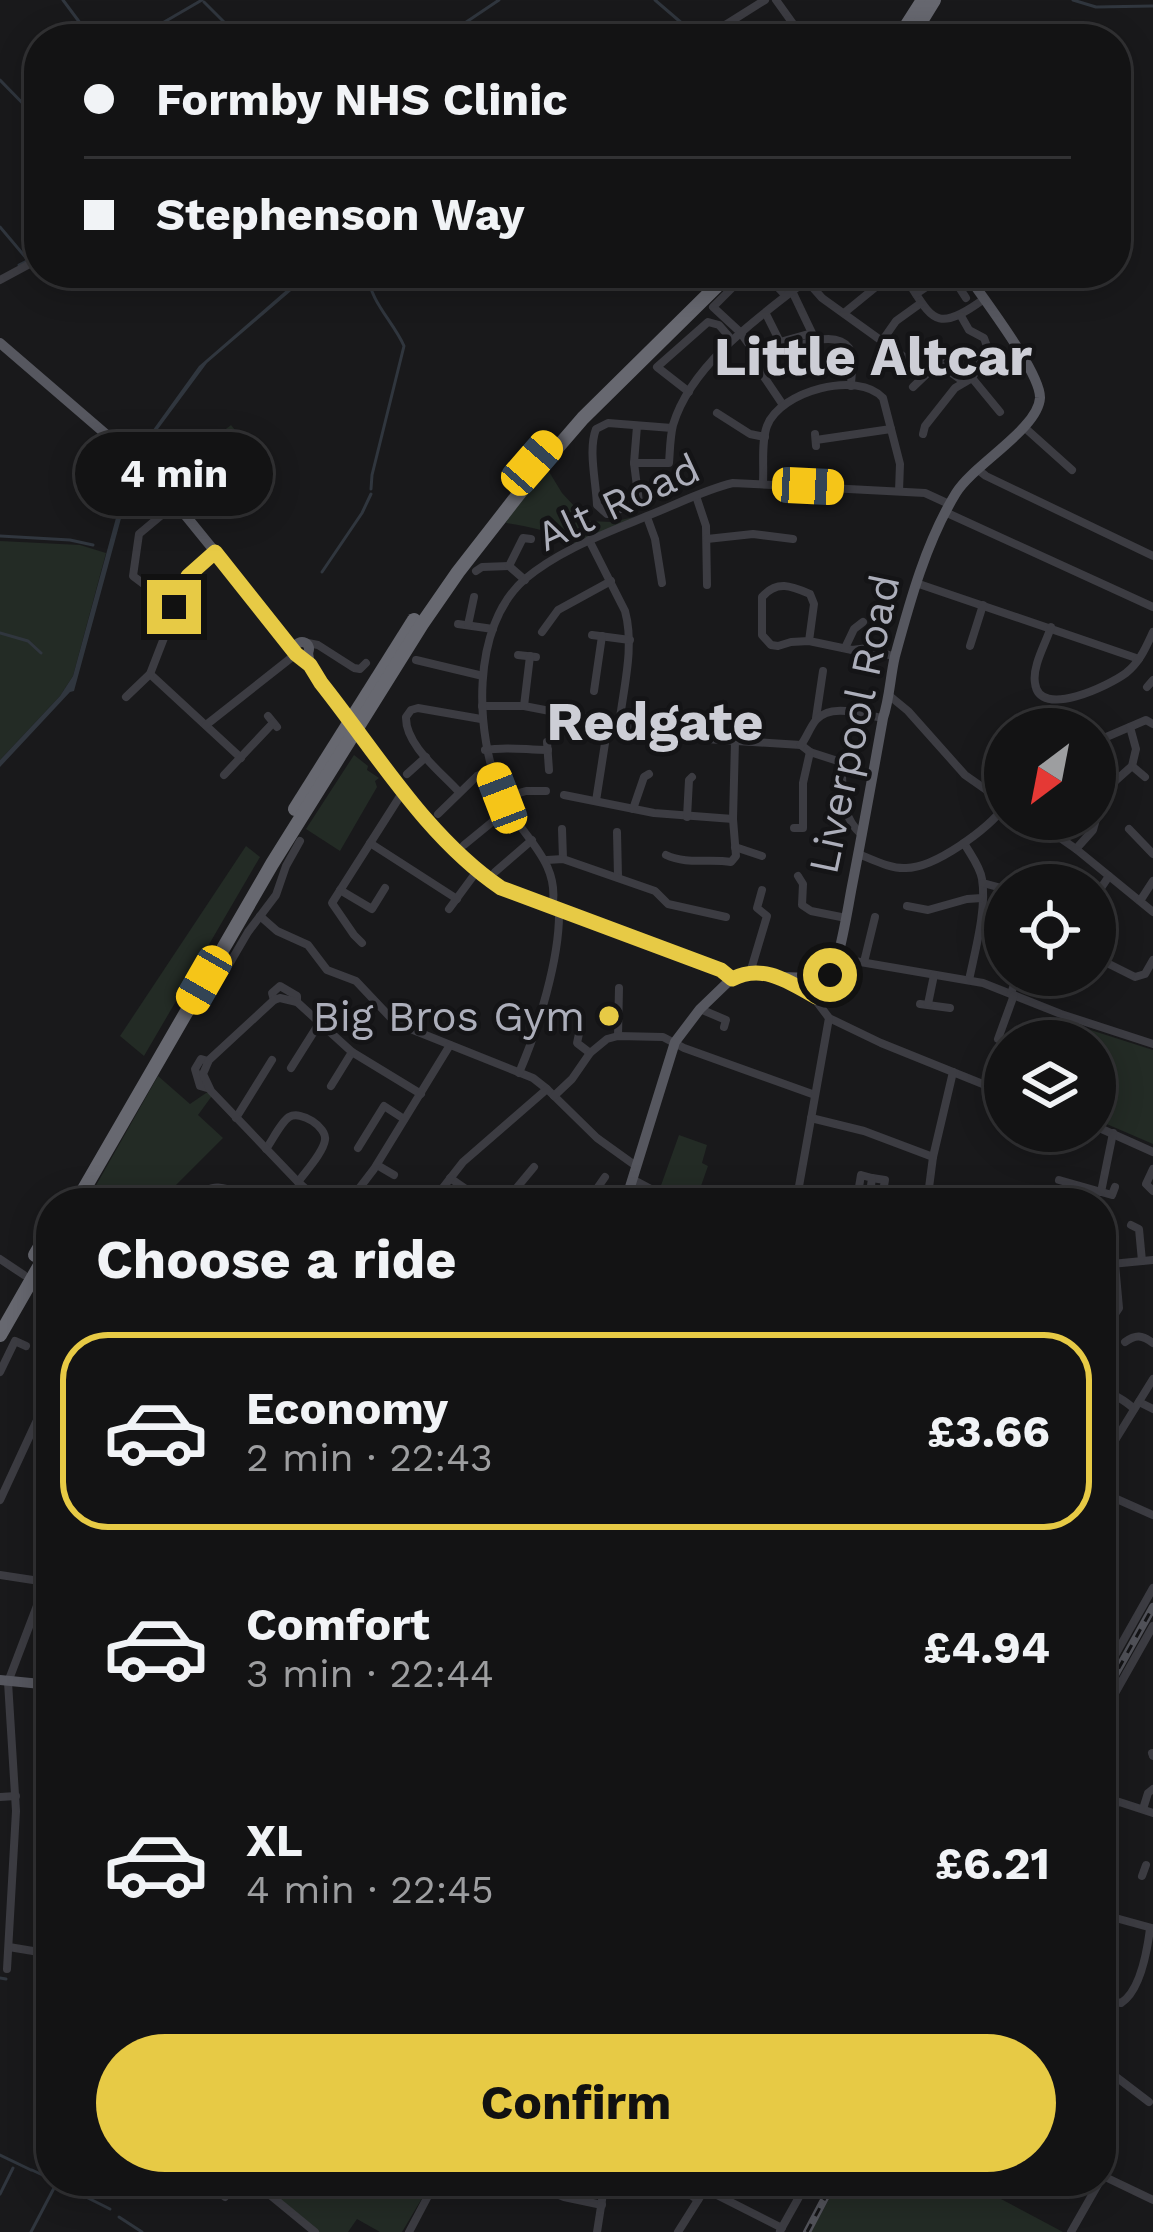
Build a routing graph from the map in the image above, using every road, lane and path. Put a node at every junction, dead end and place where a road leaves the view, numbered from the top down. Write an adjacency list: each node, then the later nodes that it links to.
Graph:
1 (765, 0): 3 (street)
2 (934, 0): 4 (highway)
3 (727, 24)
4 (914, 24)
5 (701, 288): 92 (highway)
6 (715, 288): 81 (highway)
7 (732, 288): 23 (street)
8 (783, 288): 16 (street)
9 (794, 288): 16 (street)
10 (816, 288): 20 (street)
11 (878, 288): 20 (street)
12 (910, 288): 17 (street)
13 (930, 288): 17 (street)
14 (959, 288): 18 (street)
15 (976, 288): 19 (main road)
16 (789, 293): 21 (street); 25 (street)
17 (918, 298): 22 (street); 24 (street)
18 (966, 298)
19 (983, 299): 22 (street); 39 (main road)
20 (844, 313): 24 (street)
21 (766, 314): 23 (street); 25 (street)
22 (961, 316): 30 (street)
23 (736, 336): 25 (street); 33 (street); 33 (street)
24 (882, 341): 29 (street)
25 (780, 342)
26 (0, 343): 50 (main road)
27 (944, 353): 28 (street)
28 (938, 363): 30 (street); 32 (street)
29 (918, 367)
30 (969, 380): 35 (street); 41 (street)
31 (850, 386): 34 (street); 34 (street); 40 (street)
32 (913, 387)
33 (689, 392): 38 (street)
34 (783, 405): 42 (street)
35 (1000, 412)
36 (716, 414): 42 (street)
37 (637, 426): 38 (street); 44 (street); 44 (street)
38 (672, 428): 44 (street)
39 (1024, 428): 45 (main road, Liverpool Road); 46 (street)
40 (891, 429): 43 (street); 48 (street)
41 (923, 434)
42 (765, 437): 47 (street)
43 (816, 440)
44 (634, 463)
45 (976, 468): 51 (main road, Liverpool Road); 58 (street)
46 (1072, 470)
47 (763, 483): 48 (street, Alt Road); 49 (street, Alt Road)
48 (898, 491): 51 (street, Alt Road)
49 (696, 496): 52 (street, Alt Road); 54 (street)
50 (176, 503): 57 (main road); 68 (street)
51 (947, 508): 65 (main road, Liverpool Road); 69 (street, Alt Road)
52 (646, 517): 56 (street, Alt Road); 64 (street)
53 (527, 538): 59 (street)
54 (707, 539): 55 (street); 63 (street)
55 (793, 539)
56 (589, 540): 61 (street, Alt Road); 62 (street)
57 (215, 552): 68 (street); 79 (main road)
58 (1153, 556)
59 (509, 566): 60 (street); 61 (street)
60 (476, 571)
61 (525, 580): 72 (street, Alt Road)
62 (610, 581): 73 (street); 75 (street)
63 (708, 581)
64 (662, 583)
65 (916, 584): 67 (street); 82 (main road, Liverpool Road)
66 (474, 597): 72 (street)
67 (983, 604): 71 (street); 77 (street)
68 (174, 607): 86 (street)
69 (1153, 607)
70 (863, 622): 78 (street)
71 (1051, 627): 83 (street); 83 (street)
72 (493, 629): 87 (street, Alt Road)
73 (542, 632)
74 (1153, 632): 83 (street)
75 (630, 640): 88 (street); 103 (street)
76 (809, 641): 76 (street); 78 (street)
77 (970, 646)
78 (845, 648): 82 (street)
79 (303, 652): 84 (street); 91 (main road); 101 (street)
80 (518, 655): 94 (street)
81 (410, 656): 87 (street); 102 (highway)
82 (895, 657): 90 (main road, Liverpool Road)
83 (1139, 659)
84 (365, 662)
85 (823, 671): 97 (street)
86 (150, 674): 89 (street); 101 (street)
87 (483, 676): 93 (street, Alt Road)
88 (594, 692)
89 (126, 697)
90 (891, 697): 95 (main road, Liverpool Road); 123 (street)
91 (333, 698): 92 (main road); 102 (main road)
92 (362, 700): 102 (highway)
93 (482, 706): 94 (street); 96 (street, Alt Road)
94 (524, 706): 99 (street)
95 (883, 718): 97 (street); 138 (main road, Liverpool Road)
96 (481, 719): 110 (street, Alt Road); 112 (street)
97 (817, 719): 108 (street)
98 (273, 722): 113 (street)
99 (608, 724): 103 (street); 128 (street)
100 (1153, 724): 104 (street)
101 (206, 725): 113 (street)
102 (354, 725): 107 (main road); 109 (highway); 235 (highway)
103 (619, 726): 106 (street)
104 (1130, 727): 105 (street); 114 (street)
105 (1116, 733)
106 (735, 742): 108 (street); 133 (street)
107 (368, 744): 109 (main road); 120 (main road)
108 (801, 745): 111 (street)
109 (346, 749): 236 (highway)
110 (485, 750): 115 (street, Alt Road); 116 (street)
111 (810, 752): 134 (street); 138 (street)
112 (426, 757): 120 (street); 125 (street)
113 (241, 758): 117 (street)
114 (1132, 766): 119 (street); 122 (street)
115 (491, 770): 125 (street); 127 (street, Alt Road)
116 (549, 770)
117 (224, 775)
118 (645, 775): 130 (street)
119 (1145, 777)
120 (406, 778): 144 (street); 156 (main road)
121 (689, 778): 132 (street)
122 (1116, 778)
123 (984, 790)
124 (546, 791): 127 (street)
125 (459, 792): 131 (street)
126 (564, 794): 128 (street)
127 (502, 798): 129 (street, Alt Road)
128 (596, 801): 130 (street)
129 (508, 809): 140 (street, Alt Road); 146 (street)
130 (633, 809): 132 (street)
131 (438, 814)
132 (687, 817): 133 (street)
133 (733, 819): 148 (street)
134 (794, 828)
135 (984, 829): 145 (street)
136 (1129, 830): 150 (street)
137 (564, 832): 153 (street)
138 (862, 835): 149 (main road, Liverpool Road)
139 (620, 837): 159 (street)
140 (532, 840): 154 (street, Alt Road); 157 (street)
141 (1063, 840): 147 (street)
142 (1083, 840): 147 (street)
143 (300, 841): 174 (street)
144 (370, 843): 164 (street); 167 (street)
145 (964, 843): 149 (street); 162 (street)
146 (464, 844)
147 (1076, 849): 155 (street)
148 (735, 851): 151 (street); 152 (street)
149 (858, 854): 176 (main road, Liverpool Road)
150 (1153, 854)
151 (762, 856)
152 (670, 858)
153 (563, 859): 154 (street); 159 (street)
154 (547, 860): 171 (street)
155 (1094, 864)
156 (477, 871): 167 (street); 171 (main road)
157 (495, 872)
158 (798, 876): 176 (street)
159 (618, 877): 173 (street)
160 (1153, 881): 168 (street)
161 (1116, 882): 168 (street)
162 (983, 884): 166 (street)
163 (385, 888): 164 (street)
164 (340, 890): 177 (street)
165 (762, 890): 183 (street)
166 (982, 898): 169 (street); 188 (street)
167 (457, 899): 170 (street)
168 (1139, 901): 172 (street)
169 (907, 906)
170 (449, 909)
171 (555, 910): 187 (main road); 208 (street)
172 (1153, 912)
173 (720, 913)
174 (260, 916): 182 (street); 202 (street)
175 (875, 917): 180 (street)
176 (846, 918): 178 (main road, Liverpool Road)
177 (362, 943)
178 (836, 960): 180 (street); 186 (main road); 191 (main road, Liverpool Road)
179 (1153, 960): 181 (street)
180 (864, 962): 184 (street)
181 (1116, 968)
182 (224, 973)
183 (749, 973): 185 (main road); 187 (main road)
184 (934, 975): 188 (street); 193 (street)
185 (782, 977): 186 (main road); 191 (main road)
186 (814, 978): 191 (main road)
187 (732, 979): 194 (main road)
188 (969, 980): 189 (street)
189 (984, 985)
190 (619, 988): 199 (street)
191 (818, 992): 195 (street)
192 (1017, 996): 201 (street)
193 (950, 1008)
194 (700, 1009): 197 (street); 200 (main road)
195 (827, 1013): 207 (street); 213 (street)
196 (320, 1022): 203 (street); 206 (street); 214 (street)
197 (724, 1027)
198 (580, 1029): 204 (street)
199 (618, 1036): 200 (street); 204 (street)
200 (675, 1042): 213 (street); 224 (main road)
201 (1153, 1044)
202 (450, 1045): 208 (street); 212 (street)
203 (352, 1052): 210 (street); 212 (street)
204 (590, 1053): 211 (street)
205 (272, 1060): 214 (street)
206 (291, 1068)
207 (953, 1072): 209 (street); 222 (street)
208 (520, 1073): 211 (street)
209 (984, 1085)
210 (332, 1086)
211 (551, 1092): 224 (street); 229 (street)
212 (421, 1094): 216 (street)
213 (815, 1095): 215 (street)
214 (236, 1118): 219 (street)
215 (811, 1118): 222 (street); 245 (street)
216 (404, 1119): 218 (street); 223 (street)
217 (1116, 1134): 220 (street)
218 (358, 1148)
219 (266, 1149): 233 (street); 233 (street)
220 (1153, 1151)
221 (1109, 1152): 251 (street)
222 (933, 1157): 249 (street)
223 (377, 1165): 227 (street); 238 (street)
224 (638, 1166): 231 (main road)
225 (534, 1167): 241 (street)
226 (1153, 1169): 252 (street)
227 (394, 1174)
228 (604, 1177): 242 (street)
229 (450, 1178): 239 (street); 240 (street)
230 (872, 1178): 246 (street); 247 (street); 248 (street)
231 (634, 1180): 243 (main road); 244 (street)
232 (1059, 1180): 234 (street)
233 (298, 1182): 237 (street)
234 (1076, 1186): 250 (street)
235 (74, 1188)
236 (85, 1188)
237 (305, 1188)
238 (361, 1188)
239 (442, 1188)
240 (464, 1188)
241 (516, 1188)
242 (598, 1188)
243 (631, 1188)
244 (649, 1188)
245 (799, 1188)
246 (858, 1188)
247 (871, 1188)
248 (884, 1188)
249 (929, 1188)
250 (1084, 1188)
251 (1102, 1188)
252 (1153, 1191)
253 (1131, 1225): 257 (street)
254 (0, 1259): 261 (street)
255 (36, 1259): 261 (highway)
256 (1153, 1260): 257 (street)
257 (1142, 1261): 258 (street)
258 (1116, 1264)
259 (36, 1265): 261 (highway)
260 (1116, 1275): 263 (street)
261 (27, 1277): 262 (street); 264 (highway); 265 (highway)
262 (36, 1283)
263 (1116, 1312)
264 (0, 1317)
265 (0, 1335)
266 (1125, 1342): 267 (street)
267 (1153, 1342)
268 (26, 1346): 269 (street)
269 (0, 1372)
270 (1153, 1379): 272 (street)
271 (1116, 1394): 272 (street)
272 (1137, 1405): 273 (street); 275 (street)
273 (1153, 1409)
274 (36, 1420): 276 (street)
275 (1116, 1439)
276 (3, 1486): 278 (street)
277 (1116, 1499): 279 (street)
278 (0, 1500)
279 (1153, 1515)
280 (0, 1576): 281 (street)
281 (36, 1581)
282 (1153, 1588): 285 (street)
283 (36, 1606): 286 (street)
284 (1153, 1626): 288 (street)
285 (1116, 1654)
286 (4, 1681): 287 (main road); 290 (street)
287 (36, 1684)
288 (1116, 1691)
289 (1153, 1789): 293 (street)
290 (16, 1796): 291 (street); 296 (street)
291 (0, 1797)
292 (1117, 1802): 293 (street)
293 (1148, 1811)
294 (1116, 1918): 295 (street)
295 (1151, 1928): 299 (street)
296 (6, 1942): 297 (street); 298 (street)
297 (36, 1948)
298 (8, 1969)
299 (1116, 2002)
300 (1116, 2076): 301 (street)
301 (1152, 2101)
302 (1116, 2184): 313 (street)
303 (271, 2196): 316 (street)
304 (428, 2196): 317 (street)
305 (562, 2196): 314 (street)
306 (603, 2196): 314 (street)
307 (692, 2196): 312 (street)
308 (701, 2196): 312 (street)
309 (726, 2196): 315 (street)
310 (800, 2196): 315 (street)
311 (1091, 2196): 320 (street)
312 (698, 2200): 319 (street)
313 (1153, 2200)
314 (602, 2205): 318 (street)
315 (781, 2230)
316 (315, 2232)
317 (409, 2232)
318 (597, 2232)
319 (678, 2232)
320 (1071, 2232)

